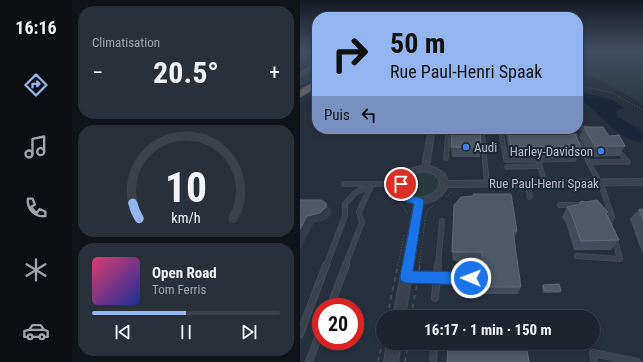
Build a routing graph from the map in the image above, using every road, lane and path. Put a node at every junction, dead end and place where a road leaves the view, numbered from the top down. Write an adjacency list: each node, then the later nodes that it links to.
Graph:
1 (312, 69): 2 (street)
2 (300, 75)
3 (312, 83): 6 (highway)
4 (583, 86): 8 (path)
5 (312, 87): 7 (highway)
6 (300, 90)
7 (300, 94)
8 (643, 110)
9 (583, 128): 10 (lane)
10 (590, 128)
11 (431, 134): 28 (street)
12 (448, 134): 22 (lane)
13 (482, 134): 32 (lane)
14 (502, 134): 24 (lane)
15 (548, 134): 19 (lane)
16 (558, 134): 20 (lane)
17 (574, 134): 18 (lane); 25 (lane)
18 (580, 134)
19 (551, 142)
20 (556, 142)
21 (622, 155): 25 (lane)
22 (446, 158)
23 (574, 159): 24 (lane)
24 (538, 160): 26 (lane)
25 (589, 162): 29 (lane)
26 (540, 166): 27 (lane); 34 (lane)
27 (507, 167)
28 (425, 168): 37 (street); 38 (street)
29 (599, 182): 30 (street, Rue Paul-Henri Spaak); 34 (street, Rue Paul-Henri Spaak); 46 (lane)
30 (643, 182)
31 (465, 183): 32 (street, Rue Paul-Henri Spaak); 38 (street, Rue Paul-Henri Spaak); 40 (path)
32 (487, 183): 33 (street, Rue Paul-Henri Spaak)
33 (528, 183): 34 (street, Rue Paul-Henri Spaak); 39 (lane)
34 (545, 183)
35 (344, 184): 36 (lane)
36 (372, 184): 37 (lane); 57 (lane); 62 (lane)
37 (397, 184): 41 (street); 47 (path)
38 (445, 184): 41 (street)
39 (530, 197)
40 (443, 199)
41 (419, 201): 47 (street)
42 (438, 203): 47 (path)
43 (560, 205): 44 (lane)
44 (588, 205)
45 (602, 205): 46 (lane)
46 (609, 206): 49 (lane)
47 (416, 219): 53 (street); 54 (path)
48 (442, 221): 55 (lane)
49 (611, 229)
50 (404, 235): 59 (path)
51 (614, 236): 52 (lane)
52 (577, 256)
53 (406, 277): 54 (lane); 60 (street)
54 (418, 277): 55 (lane); 61 (path)
55 (437, 278): 56 (lane); 58 (lane)
56 (471, 278)
57 (333, 298)
58 (435, 298)
59 (388, 310)
60 (400, 310)
61 (412, 310)
62 (300, 334)
63 (314, 350): 68 (lane)
64 (380, 350): 69 (path)
65 (393, 350): 70 (street)
66 (407, 350): 71 (path)
67 (434, 350): 72 (lane)
68 (309, 362)
69 (378, 362)
70 (391, 362)
71 (405, 362)
72 (433, 362)
73 (594, 362): 74 (lane)
74 (637, 362)

